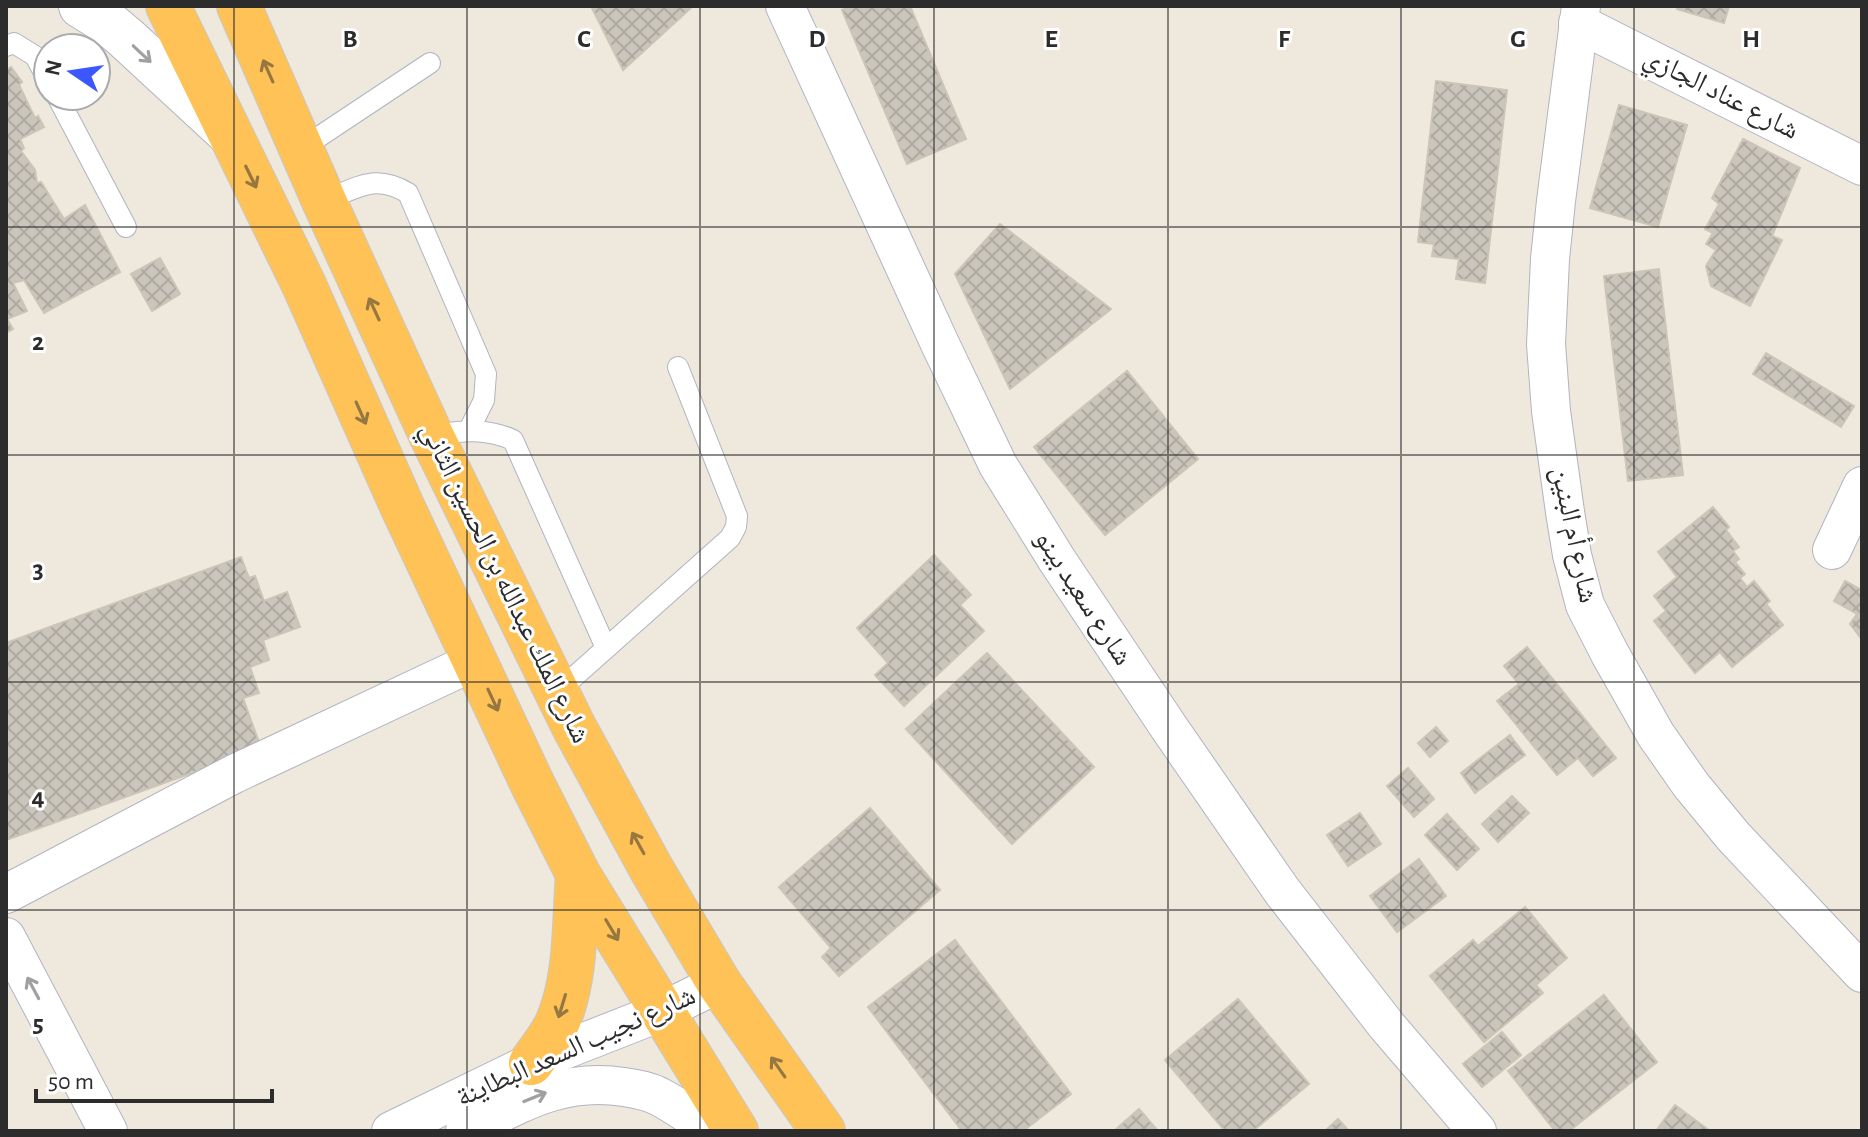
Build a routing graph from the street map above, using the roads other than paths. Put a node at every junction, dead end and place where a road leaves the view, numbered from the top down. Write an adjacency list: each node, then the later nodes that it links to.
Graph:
1 (81, 6): 10 (street, one-way to 10)
2 (168, 6): 10 (highway, شارع الملك عبدالله بن الحسين الثاني)
3 (239, 6): 11 (highway, شارع الملك عبدالله بن الحسين الثاني, one-way to 3)
4 (785, 6): 35 (street, شارع سعيد بينو)
5 (1580, 14): 12 (street, شارع عناد الجازي); 25 (street, شارع أم البنين)
6 (6, 46): 7 (lane)
7 (32, 54)
8 (430, 63): 11 (lane)
9 (65, 112): 14 (lane)
10 (230, 134): 20 (highway, شارع الملك عبدالله بن الحسين الثاني, one-way to 20)
11 (302, 148): 13 (highway, شارع الملك عبدالله بن الحسين الثاني)
12 (1862, 166)
13 (324, 201): 16 (highway, شارع الملك عبدالله بن الحسين الثاني, one-way to 13); 16 (lane)
14 (126, 227)
15 (678, 367): 19 (lane)
16 (450, 433): 19 (lane); 21 (highway, شارع الملك عبدالله بن الحسين الثاني)
17 (1862, 486): 18 (street)
18 (1832, 550)
19 (606, 648): 21 (lane)
20 (475, 661): 22 (highway, شارع الملك عبدالله بن الحسين الثاني, one-way to 22); 23 (street)
21 (557, 692): 26 (highway, شارع الملك عبدالله بن الحسين الثاني, one-way to 21)
22 (578, 874): 27 (highway, شارع الملك عبدالله بن الحسين الثاني, one-way to 27); 28 (highway, one-way to 28)
23 (6, 894)
24 (6, 937): 29 (street, one-way to 24)
25 (1862, 973)
26 (719, 983): 27 (street, شارع نجيب السعد البطاينة); 34 (highway, شارع الملك عبدالله بن الحسين الثاني, one-way to 26)
27 (661, 1012): 28 (street, شارع نجيب السعد البطاينة); 33 (highway, شارع الملك عبدالله بن الحسين الثاني)
28 (531, 1063): 30 (street, شارع نجيب السعد البطاينة)
29 (108, 1131)
30 (391, 1131)
31 (465, 1131): 32 (street, شارع نجيب السعد البطاينة, one-way to 32)
32 (713, 1131)
33 (736, 1131)
34 (823, 1131)
35 (1477, 1131)

